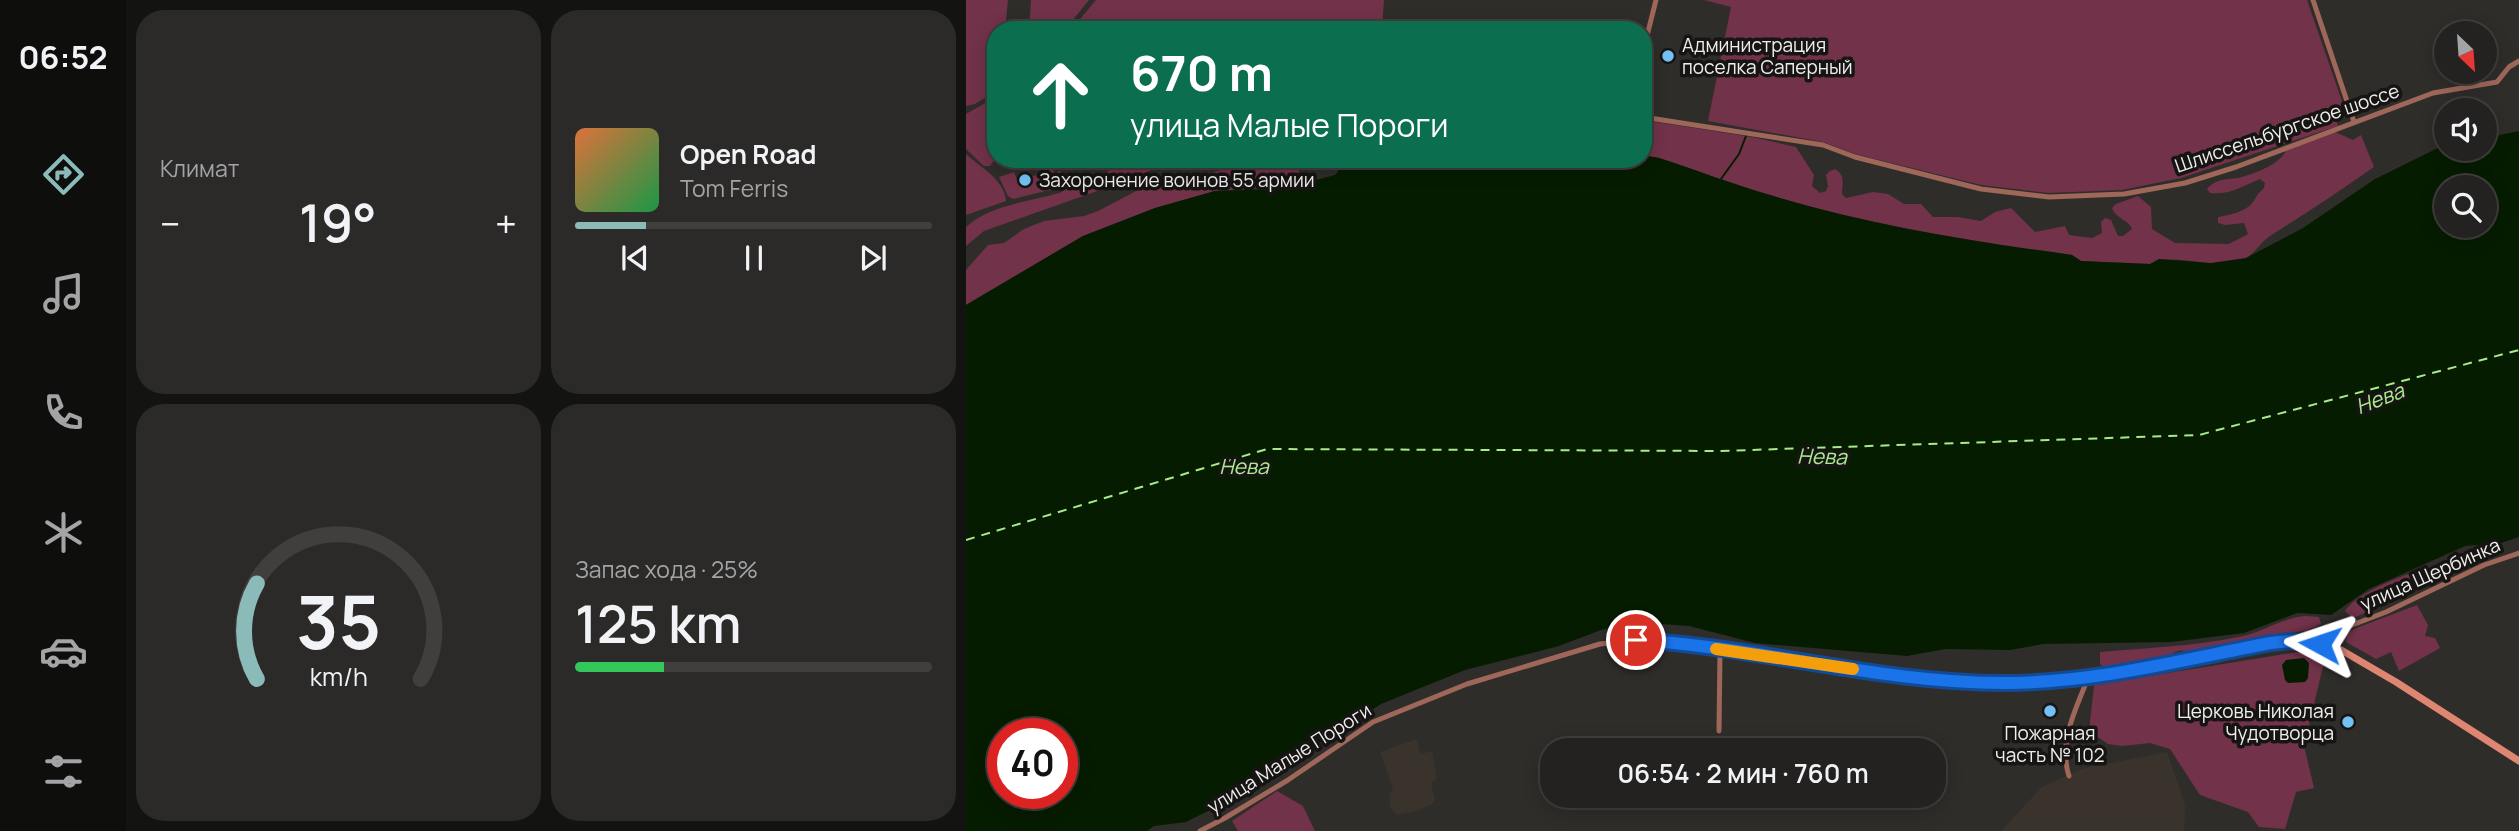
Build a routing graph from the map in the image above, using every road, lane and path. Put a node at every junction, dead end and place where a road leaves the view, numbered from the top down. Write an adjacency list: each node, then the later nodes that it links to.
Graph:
1 (1656, 0): 3 (street)
2 (2313, 0): 6 (street)
3 (1651, 21)
4 (2519, 61): 6 (street, Шлиссельбургское шоссе)
5 (1652, 118): 6 (street, Шлиссельбургское шоссе)
6 (2354, 122)
7 (2519, 553): 9 (street, улица Щербинка)
8 (1629, 641): 10 (street, улица Малые Пороги); 15 (street, улица Малые Пороги)
9 (2320, 644): 11 (street, улица Малые Пороги); 13 (street, улица Малые Пороги)
10 (1720, 650): 11 (street, улица Малые Пороги); 12 (street)
11 (2088, 678): 14 (street)
12 (1719, 731)
13 (2519, 761)
14 (2069, 776)
15 (1200, 831)

